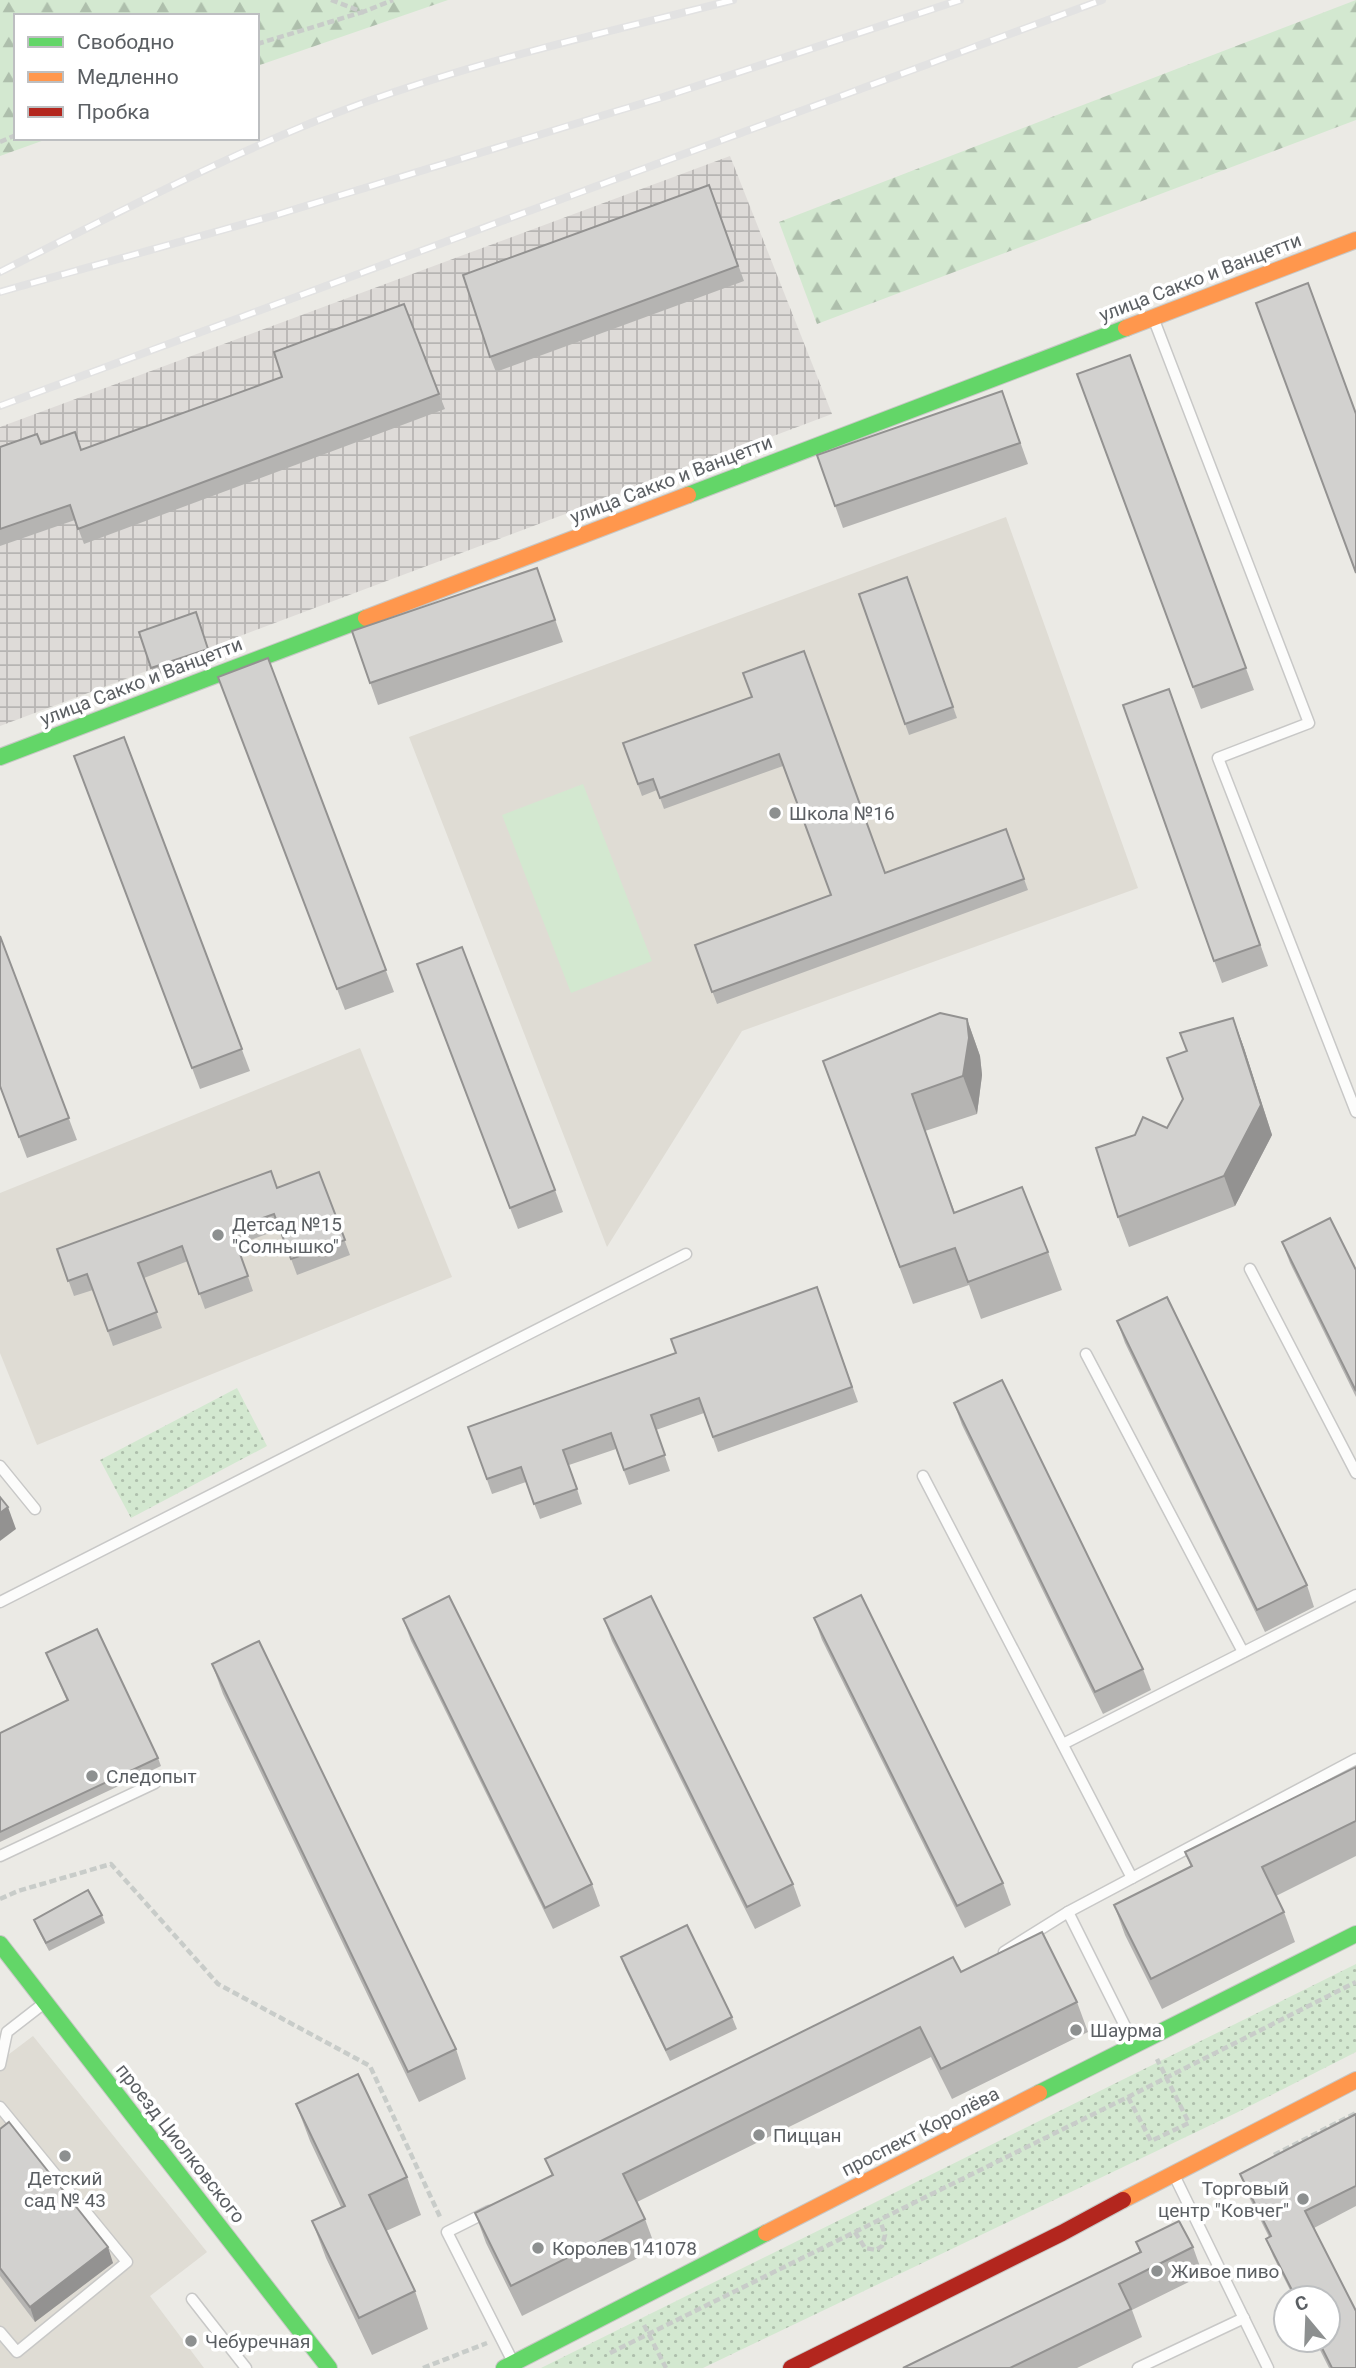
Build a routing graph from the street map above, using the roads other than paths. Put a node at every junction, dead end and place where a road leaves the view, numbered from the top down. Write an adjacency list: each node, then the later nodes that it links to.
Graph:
1 (1356, 240): 2 (street, улица Сакко и Ванцетти)
2 (1153, 318): 3 (street, улица Сакко и Ванцетти); 4 (lane)
3 (0, 757)
4 (1356, 1112)
5 (685, 1254): 13 (lane)
6 (1250, 1269): 9 (lane)
7 (1087, 1354): 14 (lane)
8 (0, 1466): 11 (lane)
9 (1356, 1473)
10 (923, 1476): 15 (lane)
11 (35, 1509)
12 (1356, 1595): 14 (lane)
13 (0, 1602)
14 (1243, 1652): 15 (lane)
15 (1063, 1744): 19 (lane)
16 (1356, 1759): 19 (lane)
17 (155, 1783): 18 (lane)
18 (0, 1856)
19 (1132, 1878): 20 (lane)
20 (1068, 1912): 23 (lane); 25 (lane)
21 (1356, 1934): 25 (street, проспект Королёва)
22 (0, 1944): 24 (street, проезд Циолковского)
23 (990, 1960)
24 (45, 2003): 26 (lane); 36 (street, проезд Циолковского)
25 (1140, 2042): 34 (street, проспект Королёва)
26 (0, 2065)
27 (1356, 2080): 29 (street)
28 (0, 2107): 33 (lane)
29 (1173, 2173): 32 (lane); 37 (street)
30 (497, 2208): 34 (lane)
31 (192, 2299): 35 (lane)
32 (1244, 2318): 38 (lane); 39 (lane)
33 (0, 2332)
34 (509, 2365)
35 (246, 2368)
36 (329, 2368)
37 (791, 2368)
38 (1138, 2368)
39 (1268, 2368)

